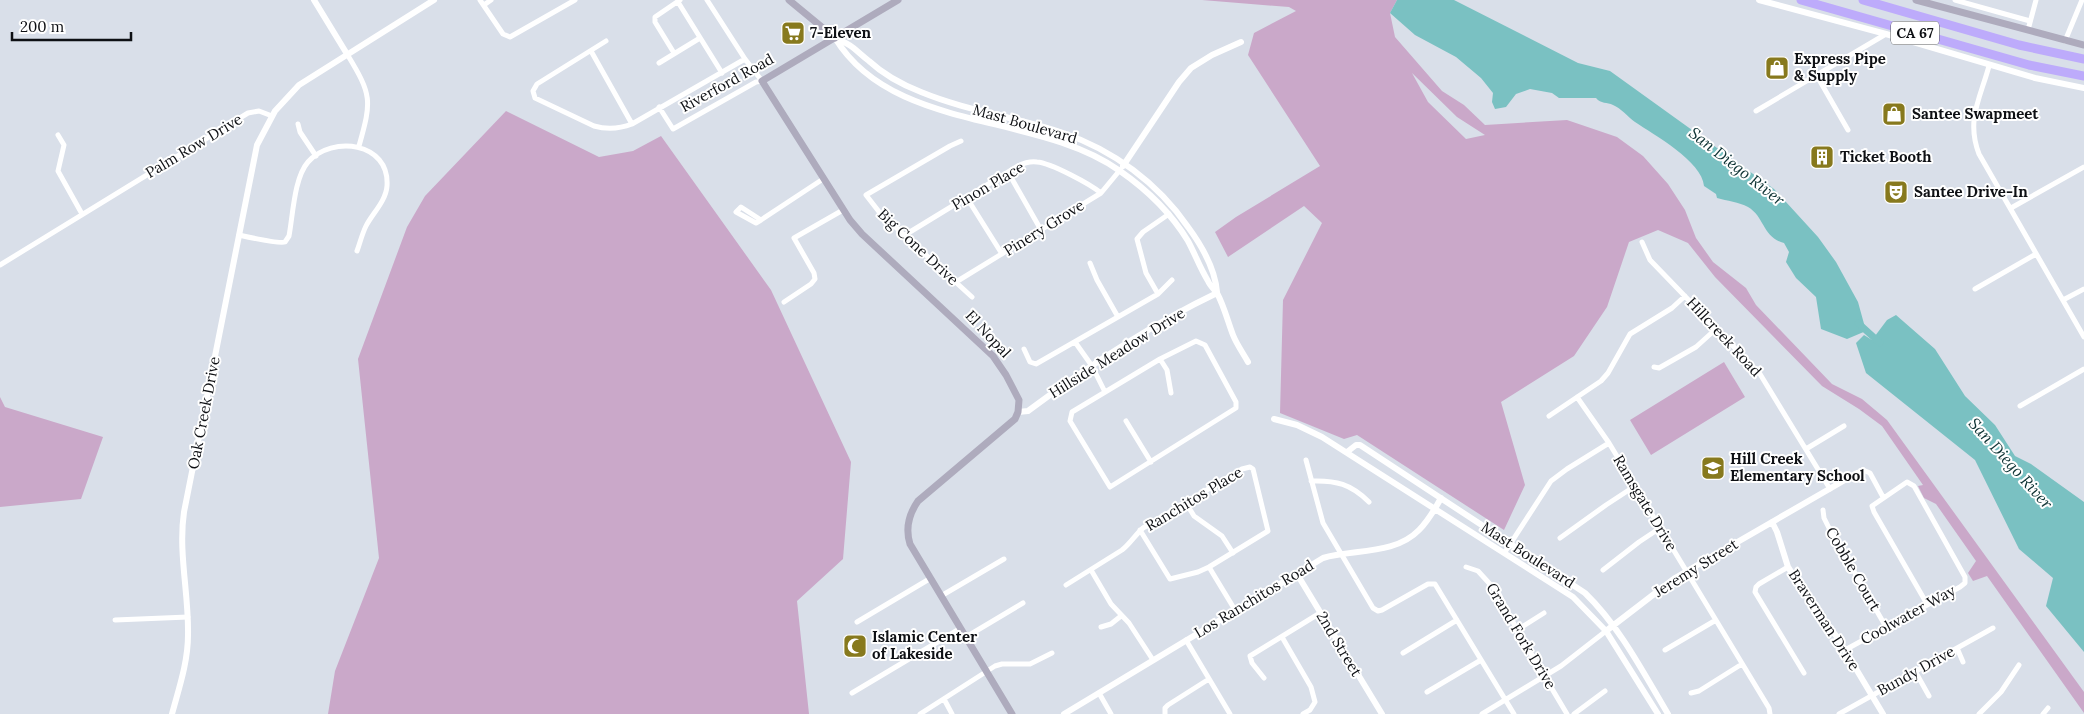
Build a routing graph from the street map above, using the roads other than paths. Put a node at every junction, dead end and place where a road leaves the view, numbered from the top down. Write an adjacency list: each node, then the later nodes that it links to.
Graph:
1 (314, 0): 28 (street)
2 (434, 0): 28 (street)
3 (491, 0): 16 (street)
4 (575, 0): 16 (street)
5 (707, 0): 29 (street)
6 (789, 0): 21 (main road)
7 (898, 0): 21 (main road, Riverford Road)
8 (1759, 0): 19 (street)
9 (1801, 0): 35 (highway, CA 67)
10 (1863, 0): 30 (highway, CA 67)
11 (1916, 0): 18 (main road)
12 (1955, 0): 17 (street)
13 (2036, 0): 17 (street)
14 (2082, 0): 24 (street)
15 (679, 1): 20 (street); 27 (street)
16 (482, 2)
17 (2030, 21): 18 (street)
18 (2028, 30): 24 (main road)
19 (1886, 34): 32 (street); 34 (street)
20 (700, 38): 27 (street); 33 (street)
21 (835, 38): 36 (main road, Riverford Road); 38 (street, Mast Boulevard); 41 (street, Mast Boulevard)
22 (606, 41): 26 (street)
23 (1241, 42): 50 (street, Pinery Grove)
24 (2064, 42): 25 (main road)
25 (2084, 45)
26 (591, 51): 44 (street); 44 (street)
27 (674, 53): 31 (street)
28 (347, 54): 42 (street); 48 (street)
29 (745, 59): 33 (street); 36 (street)
30 (2084, 59)
31 (659, 63)
32 (1989, 66): 37 (street); 57 (street)
33 (722, 73): 39 (street)
34 (1817, 76): 40 (street); 45 (street)
35 (2084, 76)
36 (762, 81): 39 (street, Riverford Road); 54 (main road, El Nopal)
37 (2084, 88)
38 (957, 105): 41 (street); 50 (street, Mast Boulevard)
39 (659, 108): 44 (street)
40 (1756, 111)
41 (955, 113): 52 (street, Mast Boulevard)
42 (272, 116): 59 (street, Palm Row Drive); 63 (street, Oak Creek Drive)
43 (298, 124): 49 (street)
44 (632, 124)
45 (1848, 130)
46 (58, 135): 59 (street)
47 (961, 141): 64 (street, Big Cone Drive)
48 (359, 146): 49 (street); 66 (street)
49 (316, 156): 63 (street)
50 (1124, 164): 52 (street, Pinery Grove); 75 (street, Mast Boulevard)
51 (2084, 167): 57 (street)
52 (1120, 170): 55 (street, Pinery Grove); 60 (street, Mast Boulevard)
53 (1008, 172): 55 (street, Pinon Place); 56 (street, Pinon Place); 62 (street)
54 (823, 179): 58 (main road, El Nopal); 61 (street)
55 (1101, 193): 62 (street, Pinery Grove)
56 (967, 198): 64 (street, Pinon Place); 67 (street)
57 (2010, 208): 68 (street)
58 (843, 210): 80 (street); 95 (main road, El Nopal)
59 (82, 214): 70 (street, Palm Row Drive)
60 (1169, 214): 75 (street, Mast Boulevard); 76 (street)
61 (761, 220)
62 (1041, 230): 67 (street, Pinery Grove)
63 (239, 235): 140 (street, Oak Creek Drive)
64 (905, 235): 72 (street, Big Cone Drive)
65 (1642, 242): 77 (street, Hillcreek Road)
66 (357, 252)
67 (1002, 254): 72 (street, Pinery Grove)
68 (2036, 254): 73 (street); 79 (street)
69 (1090, 263): 81 (street)
70 (0, 265)
71 (1172, 280): 76 (street)
72 (956, 282): 78 (street, Big Cone Drive)
73 (1975, 289)
74 (2084, 289): 79 (street)
75 (1217, 293): 87 (street); 88 (street, Hillside Meadow Drive)
76 (1158, 294): 81 (street)
77 (1685, 296): 82 (street, Hillcreek Road); 93 (street)
78 (972, 297)
79 (2063, 300): 83 (street)
80 (784, 302)
81 (1118, 317): 84 (street)
82 (1717, 328): 89 (street); 101 (street, Hillcreek Road)
83 (2084, 337)
84 (1075, 342): 85 (street); 88 (street)
85 (1024, 349)
86 (1160, 359): 91 (street); 92 (street); 104 (street)
87 (1248, 362)
88 (1092, 366): 91 (street); 95 (street, Hillside Meadow Drive)
89 (1654, 367)
90 (2084, 369): 94 (street)
91 (1105, 392): 104 (street)
92 (1171, 393)
93 (1577, 397): 96 (street); 100 (street, Ramsgate Drive)
94 (2020, 406)
95 (1018, 412): 131 (main road)
96 (1549, 416)
97 (1274, 419): 102 (street, Mast Boulevard)
98 (1126, 420): 104 (street)
99 (1844, 426): 101 (street)
100 (1609, 443): 107 (street, Ramsgate Drive); 119 (street)
101 (1806, 449): 108 (street, Hillcreek Road)
102 (1347, 452): 110 (street, Mast Boulevard); 113 (street, Mast Boulevard)
103 (1306, 460): 106 (street)
104 (1151, 462)
105 (1857, 473): 108 (street, Jeremy Street); 109 (street, Jeremy Street)
106 (1311, 481): 111 (street); 122 (street)
107 (1635, 486): 116 (street, Ramsgate Drive); 118 (street)
108 (1830, 489): 115 (street, Jeremy Street)
109 (1883, 497): 135 (street); 135 (street, Coolwater Way)
110 (1442, 498): 113 (street, Los Ranchitos Road); 119 (street, Mast Boulevard)
111 (1369, 502)
112 (1186, 503): 117 (street, Ranchitos Place); 121 (street); 121 (street, Ranchitos Place)
113 (1435, 508): 120 (street, Mast Boulevard); 122 (street, Los Ranchitos Road)
114 (1823, 510): 147 (street, Cobble Court)
115 (1772, 522): 124 (street, Braverman Drive); 129 (street, Jeremy Street)
116 (1660, 528): 128 (street); 129 (street, Ramsgate Drive)
117 (1140, 530): 125 (street); 127 (street, Ranchitos Place)
118 (1560, 538)
119 (1510, 543): 120 (street); 145 (street, Mast Boulevard)
120 (1505, 552): 151 (street, Mast Boulevard)
121 (1233, 553): 125 (street)
122 (1341, 553): 130 (street, Los Ranchitos Road); 142 (street)
123 (1004, 559): 133 (street)
124 (1788, 566): 157 (street, Braverman Drive); 167 (street)
125 (1209, 567): 136 (street)
126 (1466, 567): 150 (street, Grand Fork Drive)
127 (1091, 570): 132 (street, Ranchitos Place); 139 (street)
128 (1603, 570)
129 (1686, 571): 143 (street, Ramsgate Drive); 145 (street, Jeremy Street)
130 (1297, 574): 136 (street, Los Ranchitos Road); 137 (street, 2nd Street)
131 (931, 578): 133 (main road); 144 (street)
132 (1066, 585)
133 (941, 596): 148 (main road)
134 (1023, 603): 152 (street)
135 (1927, 604): 147 (street, Coolwater Way)
136 (1236, 610): 154 (street, Los Ranchitos Road)
137 (1320, 612): 153 (street); 191 (street, 2nd Street)
138 (1544, 613): 150 (street)
139 (1121, 616): 146 (street); 160 (street)
140 (188, 617): 141 (street); 182 (street, Oak Creek Drive)
141 (115, 620)
142 (1457, 620): 159 (street); 161 (street)
143 (1716, 620): 156 (street); 163 (street, Ramsgate Drive)
144 (858, 622)
145 (1614, 626): 151 (street, Jeremy Street); 181 (street, Mast Boulevard)
146 (1101, 627)
147 (1886, 627): 157 (street, Coolwater Way)
148 (960, 628): 152 (main road); 173 (street)
149 (1993, 628): 155 (street, Bundy Drive)
150 (1517, 630): 168 (street, Grand Fork Drive)
151 (1606, 632): 168 (street, Jeremy Street); 196 (street, Mast Boulevard)
152 (966, 637): 165 (main road)
153 (1282, 637): 169 (street); 190 (street)
154 (1186, 640): 160 (street, Los Ranchitos Road); 170 (street)
155 (1957, 648): 162 (street); 166 (street, Bundy Drive)
156 (1665, 650)
157 (1845, 650): 176 (street, Braverman Drive)
158 (1052, 653): 165 (street)
159 (1403, 653)
160 (1152, 660): 174 (street, Los Ranchitos Road)
161 (1481, 660): 172 (street); 179 (street)
162 (1963, 662)
163 (1742, 664): 175 (street); 197 (street, Ramsgate Drive)
164 (2019, 665): 200 (street)
165 (987, 671): 178 (street); 185 (main road)
166 (1915, 671): 176 (street, Bundy Drive); 177 (street)
167 (1804, 673)
168 (1545, 677): 179 (street, Jeremy Street); 194 (street, Grand Fork Drive)
169 (1264, 678)
170 (1209, 679): 188 (street); 189 (street)
171 (1605, 691): 195 (street)
172 (1427, 692)
173 (852, 693)
174 (1099, 693): 186 (street, Los Ranchitos Road); 187 (street)
175 (1691, 693)
176 (1872, 695): 198 (street, Bundy Drive); 199 (street, Braverman Drive)
177 (1929, 696)
178 (944, 699): 183 (street); 184 (street)
179 (1506, 700): 192 (street, Jeremy Street); 193 (street)
180 (2048, 708): 201 (street)
181 (1666, 713)
182 (172, 714)
183 (920, 714)
184 (952, 714)
185 (1012, 714)
186 (1064, 714)
187 (1111, 714)
188 (1165, 714)
189 (1230, 714)
190 (1303, 714)
191 (1382, 714)
192 (1482, 714)
193 (1514, 714)
194 (1567, 714)
195 (1574, 714)
196 (1658, 714)
197 (1770, 714)
198 (1838, 714)
199 (1883, 714)
200 (1979, 714)
201 (2043, 714)

